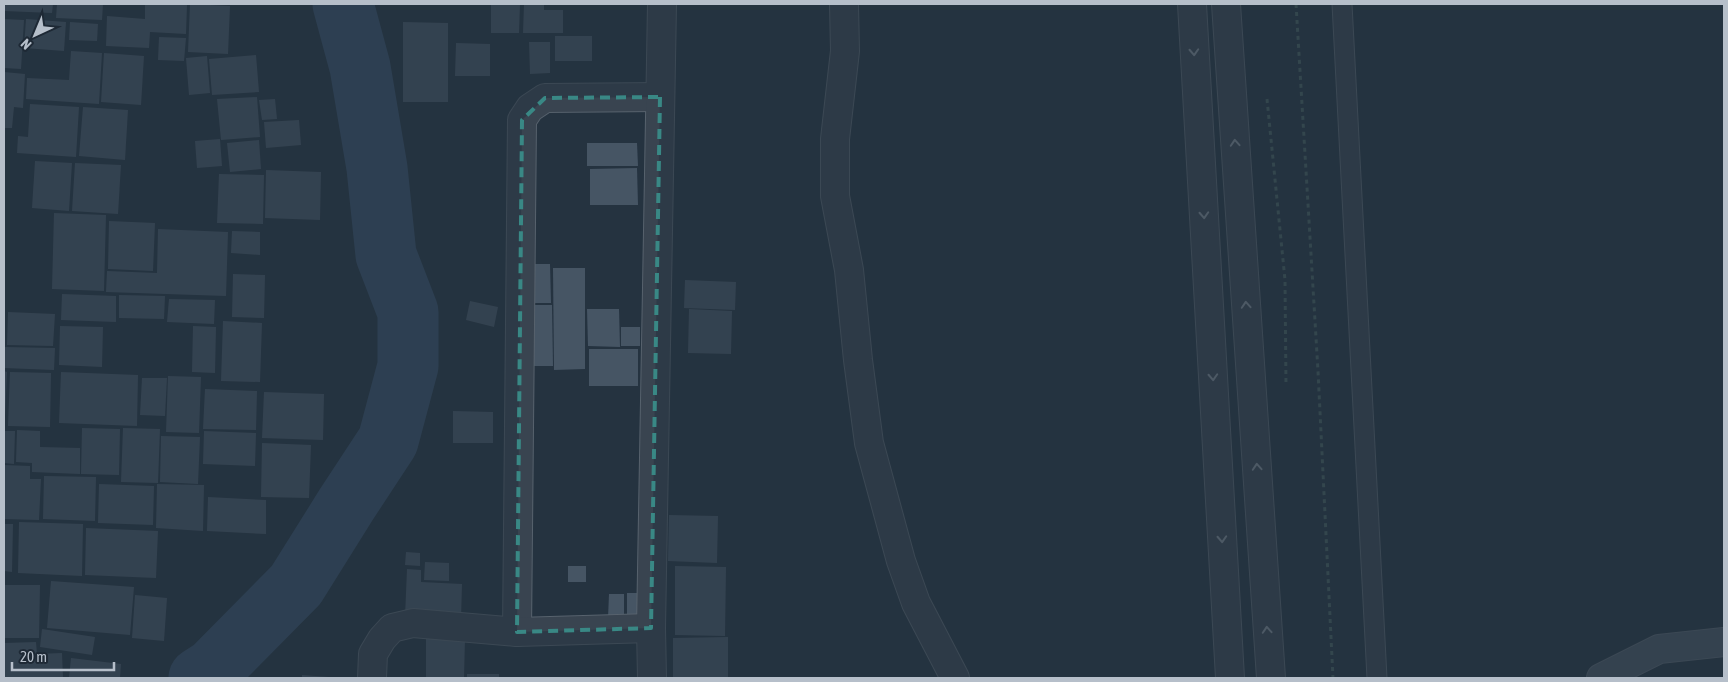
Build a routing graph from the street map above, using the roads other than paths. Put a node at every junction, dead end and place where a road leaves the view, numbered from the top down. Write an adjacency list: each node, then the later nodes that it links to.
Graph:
1 (662, 4): 6 (street)
2 (844, 4): 12 (street)
3 (1192, 4): 13 (street, one-way to 13)
4 (1226, 4): 14 (street, one-way to 4)
5 (1342, 4): 15 (lane)
6 (660, 97): 7 (street); 8 (street)
7 (651, 628): 8 (street); 11 (street)
8 (517, 632): 10 (street)
9 (1724, 642): 16 (street)
10 (372, 678)
11 (652, 678)
12 (955, 678)
13 (1230, 678)
14 (1270, 678)
15 (1377, 678)
16 (1601, 678)

